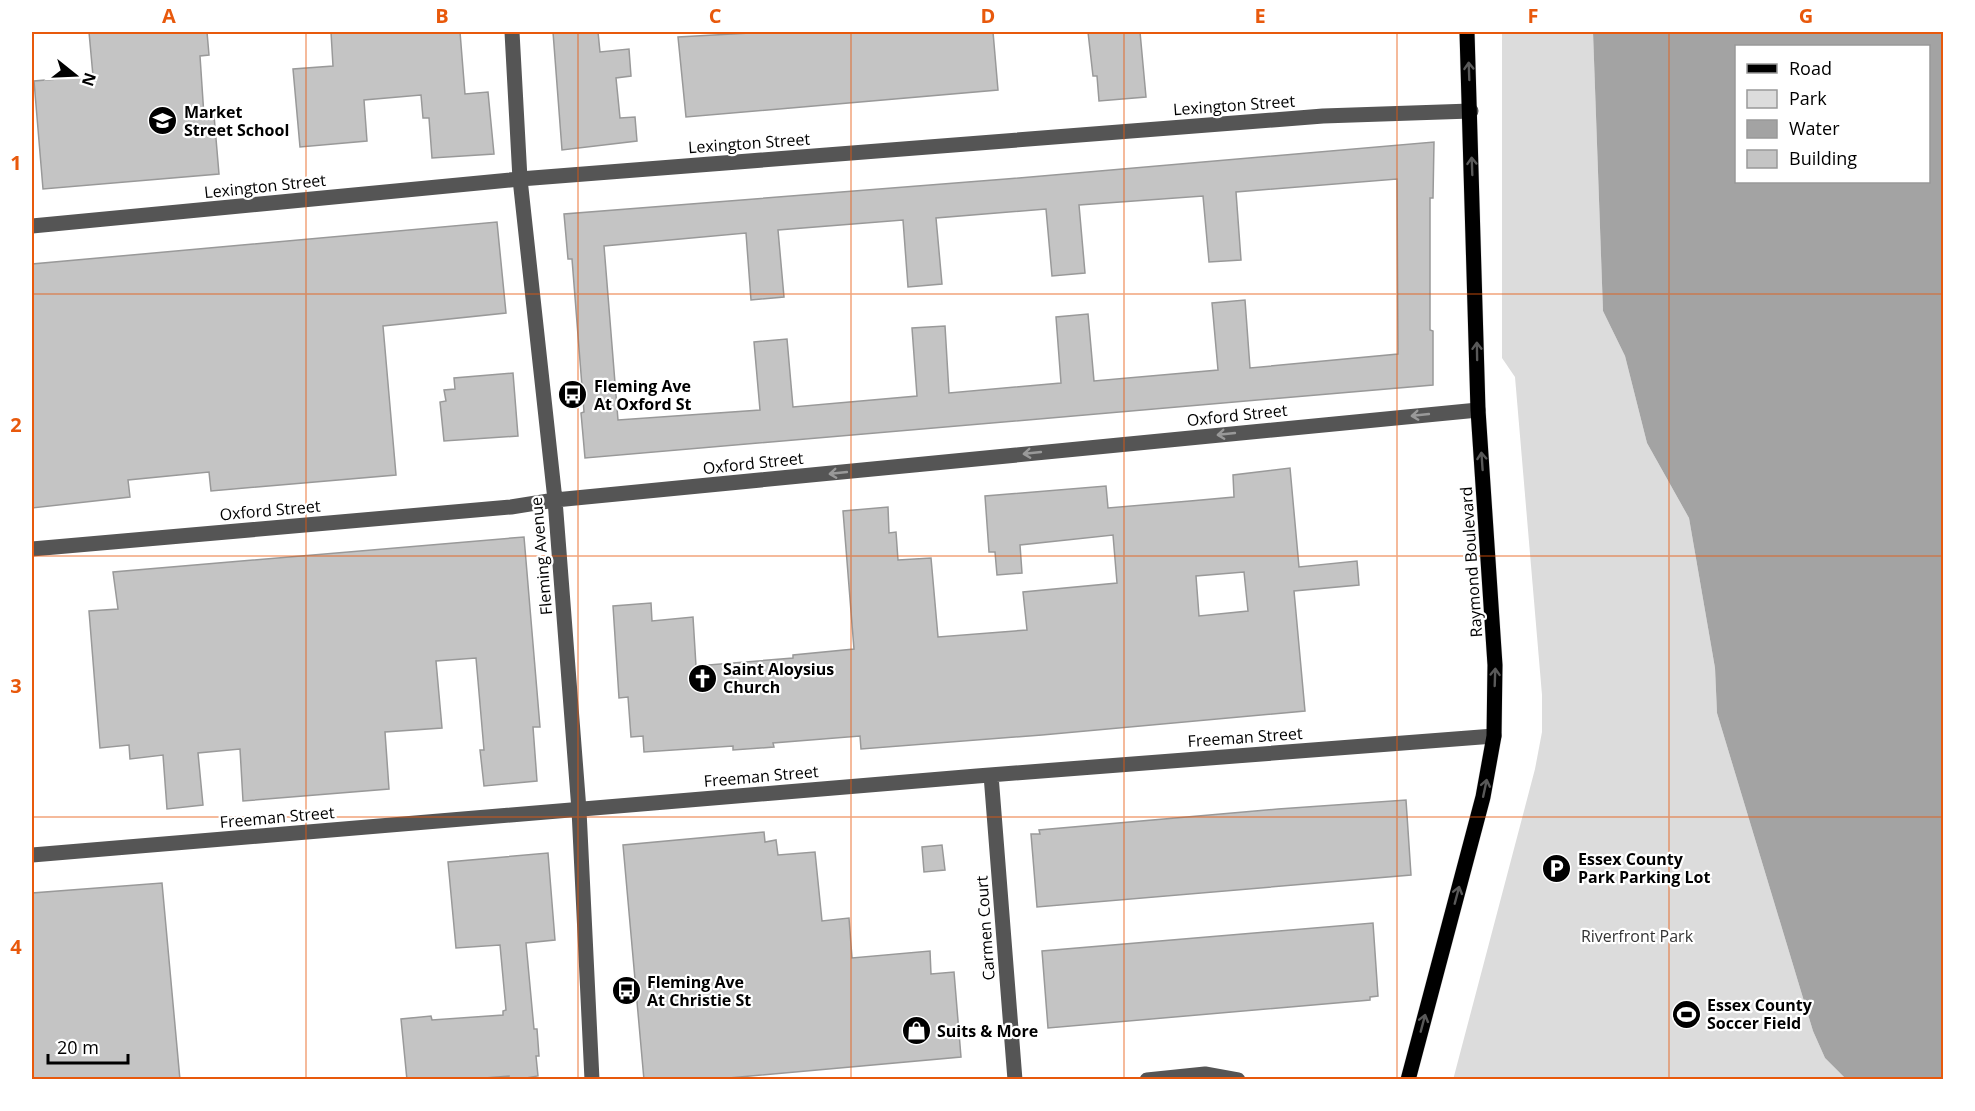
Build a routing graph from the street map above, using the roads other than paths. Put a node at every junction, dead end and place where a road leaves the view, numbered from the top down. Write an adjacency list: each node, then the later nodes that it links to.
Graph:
1 (512, 32): 4 (street, Fleming Avenue)
2 (1467, 32): 3 (main road, Raymond Boulevard, one-way to 2)
3 (1471, 111): 4 (street, Lexington Street); 6 (main road, Raymond Boulevard, one-way to 3)
4 (520, 179): 5 (street, Lexington Street); 7 (street, Fleming Avenue)
5 (32, 226)
6 (1478, 410): 7 (street, Oxford Street, one-way to 7); 9 (main road, Raymond Boulevard, one-way to 6)
7 (555, 500): 8 (street, Oxford Street); 11 (street, Fleming Avenue)
8 (32, 549)
9 (1494, 736): 10 (street, Freeman Street); 17 (main road, Raymond Boulevard, one-way to 9)
10 (991, 775): 11 (street, Freeman Street); 14 (street, Carmen Court)
11 (579, 810): 12 (street, Freeman Street); 13 (street, Fleming Avenue)
12 (32, 855)
13 (592, 1080)
14 (1015, 1080)
15 (1147, 1080): 16 (street)
16 (1238, 1080)
17 (1408, 1080)

